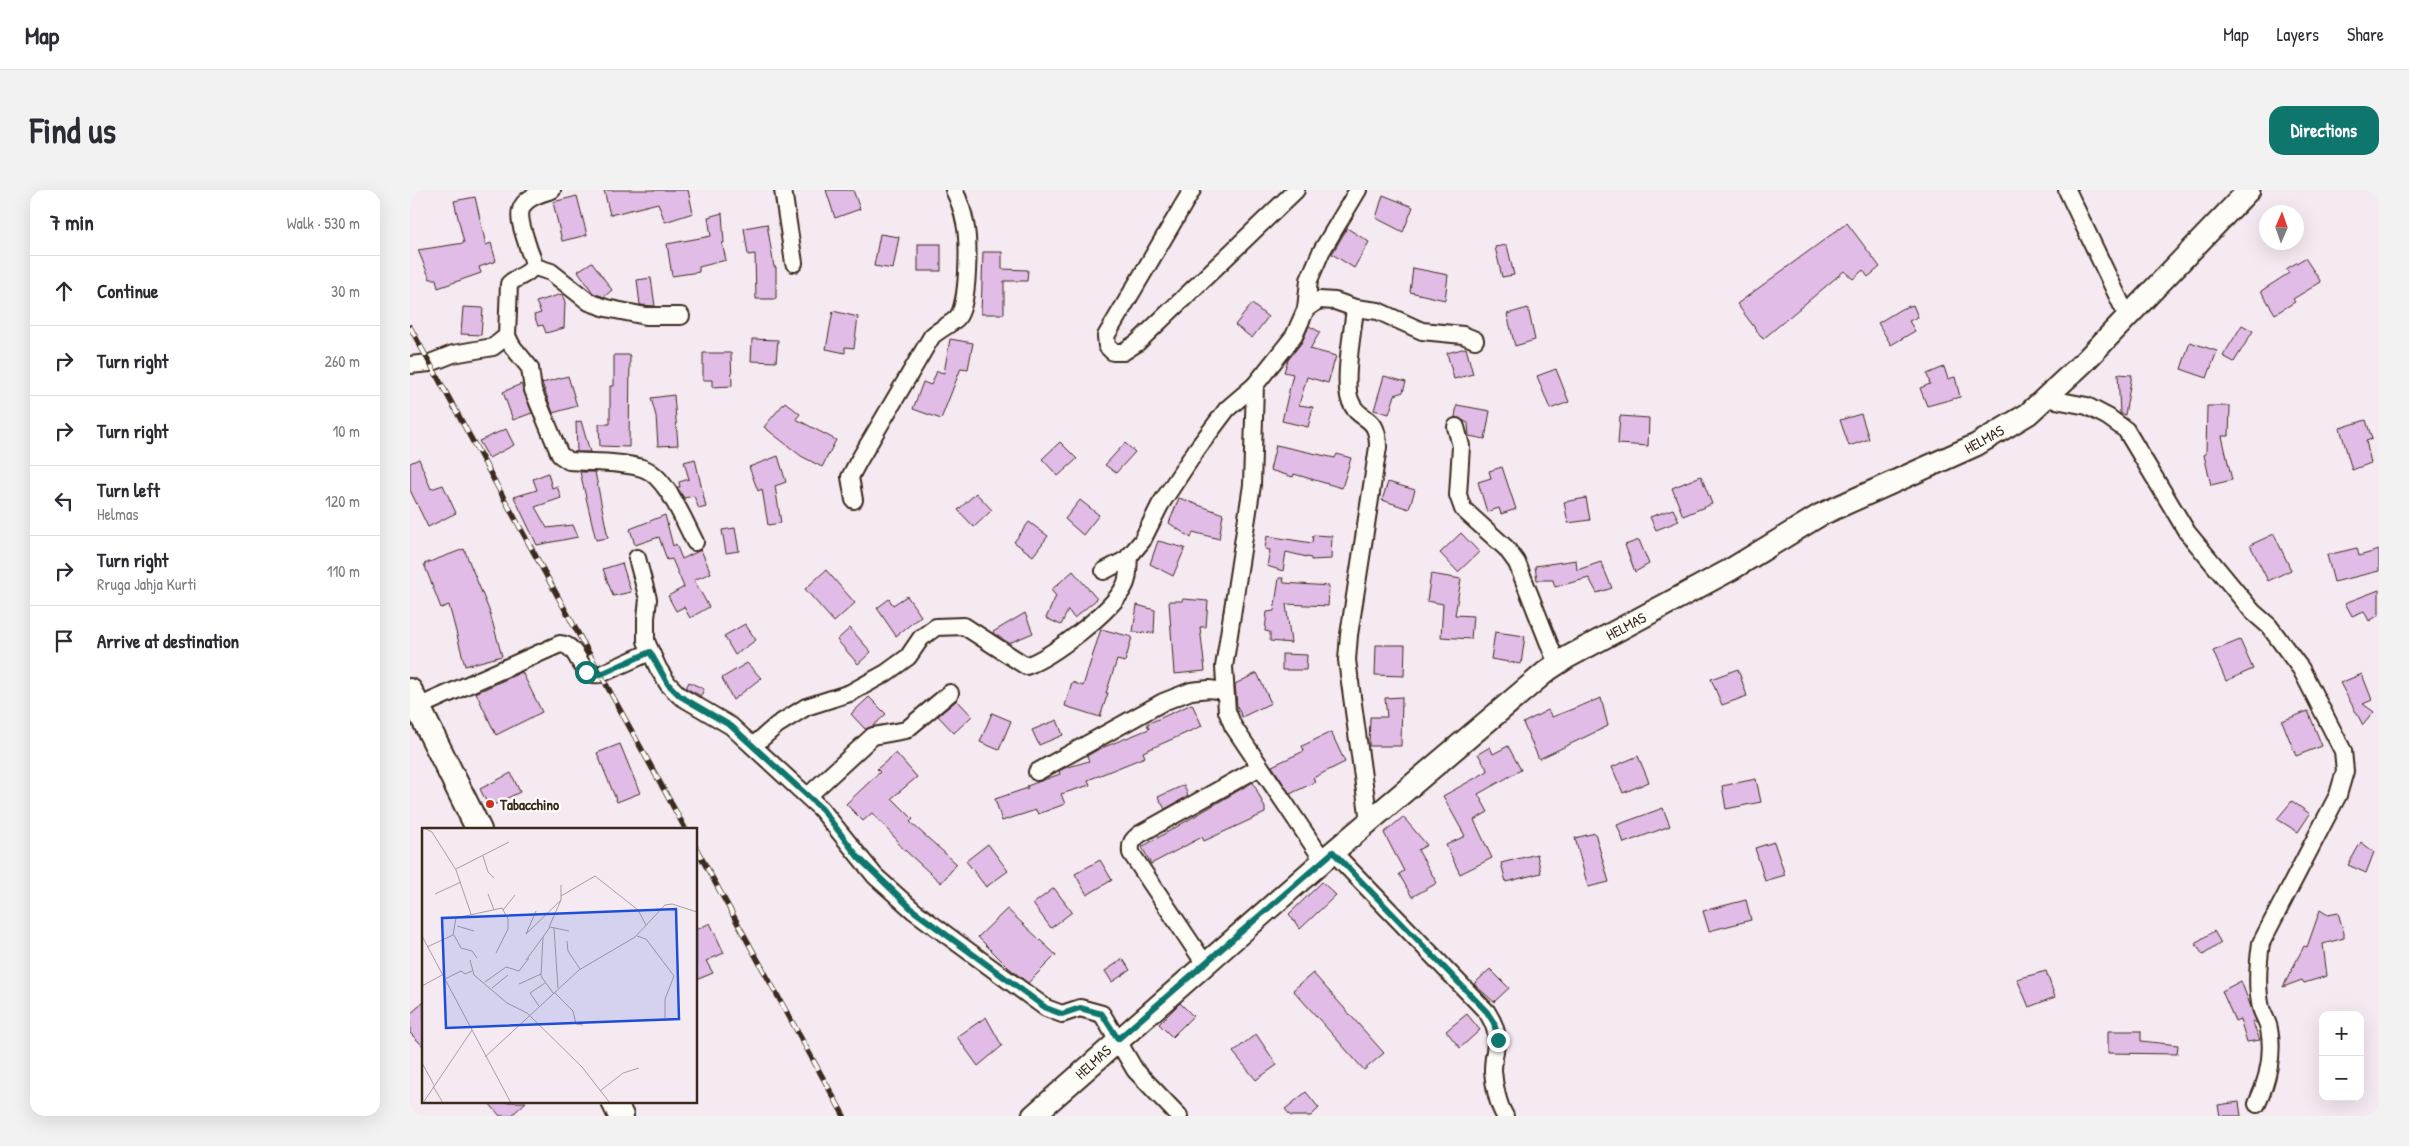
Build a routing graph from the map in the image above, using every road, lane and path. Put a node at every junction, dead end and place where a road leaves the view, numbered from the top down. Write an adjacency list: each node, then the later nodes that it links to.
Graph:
1 (552, 190): 10 (street)
2 (783, 190): 9 (street)
3 (954, 190): 21 (street)
4 (1192, 190): 5 (street)
5 (1296, 190)
6 (1358, 190): 12 (street)
7 (2067, 190): 14 (street)
8 (2249, 190): 14 (street, HELMAS)
9 (794, 263)
10 (532, 266): 13 (street); 15 (street)
11 (1355, 308): 12 (street); 16 (street); 35 (street)
12 (1306, 309): 18 (street)
13 (681, 316)
14 (2127, 316): 19 (street, HELMAS)
15 (507, 336): 17 (street); 22 (street)
16 (1474, 340)
17 (410, 365)
18 (1255, 385): 23 (street); 28 (street)
19 (2045, 398): 27 (street, HELMAS); 41 (street)
20 (1456, 427): 27 (street)
21 (854, 500)
22 (696, 542)
23 (1129, 556): 25 (street); 31 (street)
24 (637, 558): 26 (street)
25 (1104, 571)
26 (650, 652): 30 (street); 31 (street)
27 (1557, 664): 35 (street, HELMAS)
28 (1225, 691): 32 (street); 33 (street)
29 (950, 692): 34 (street)
30 (414, 699): 36 (main road)
31 (753, 746): 34 (street)
32 (1260, 767): 37 (street); 38 (street)
33 (1037, 772)
34 (808, 796): 39 (street)
35 (1369, 821): 37 (street, HELMAS)
36 (478, 828)
37 (1328, 856): 38 (street, HELMAS); 45 (street)
38 (1205, 964): 39 (street, HELMAS)
39 (1118, 1039): 43 (street, HELMAS); 44 (street)
40 (615, 1104): 42 (main road)
41 (2257, 1104)
42 (621, 1116)
43 (1033, 1116)
44 (1179, 1116)
45 (1505, 1116)

